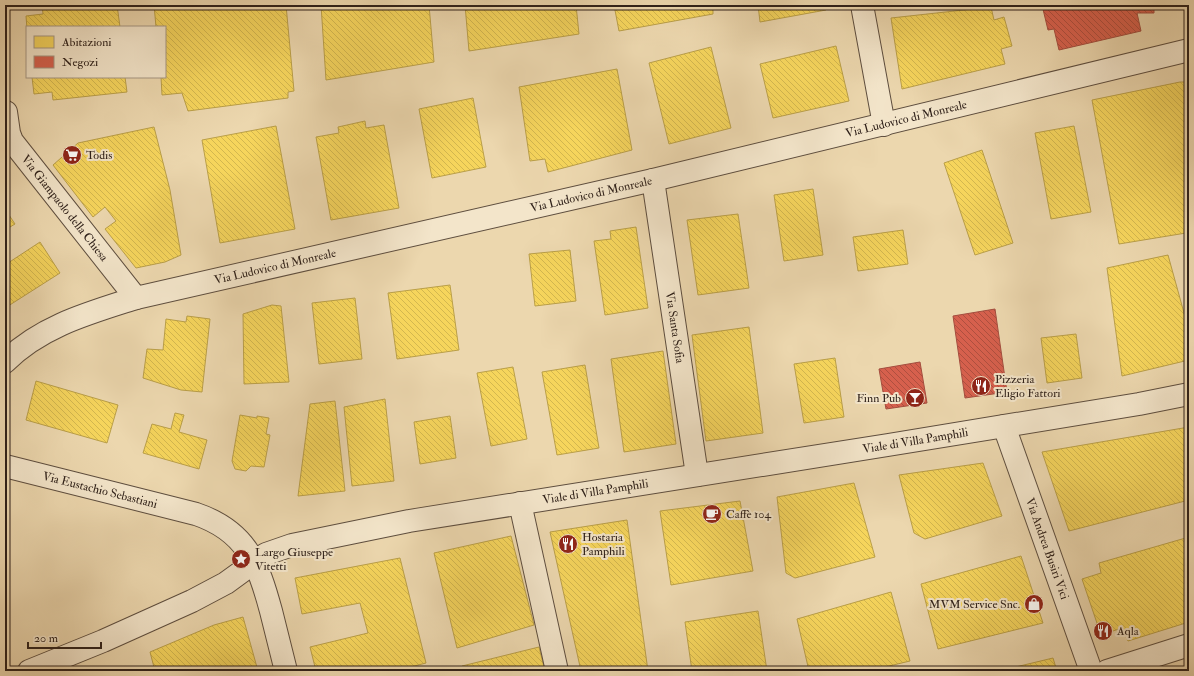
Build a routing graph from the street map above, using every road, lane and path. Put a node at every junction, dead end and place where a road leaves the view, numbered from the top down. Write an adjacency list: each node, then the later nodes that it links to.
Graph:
1 (862, 5): 4 (street)
2 (1189, 50): 4 (street, Via Ludovico di Monreale)
3 (5, 108): 6 (street, Via Giampaolo della Chiesa)
4 (884, 125): 5 (street, Via Ludovico di Monreale)
5 (653, 180): 6 (street, Via Ludovico di Monreale); 11 (street, Via Santa Sofia)
6 (136, 298): 7 (street, Via Ludovico di Monreale)
7 (5, 362)
8 (1189, 394): 9 (street, Viale di Villa Pamphili)
9 (1004, 426): 11 (street, Viale di Villa Pamphili); 18 (street, Via Andrea Busiri Vici)
10 (5, 466): 13 (street, Via Eustachio Sebastiani)
11 (697, 475): 12 (street, Viale di Villa Pamphili)
12 (520, 503): 13 (street, Viale di Villa Pamphili); 17 (street)
13 (255, 562): 15 (street, Viale di Villa Pamphili); 16 (street)
14 (1189, 645): 19 (street)
15 (29, 671)
16 (286, 671)
17 (557, 671)
18 (1091, 671)
19 (1106, 671)

